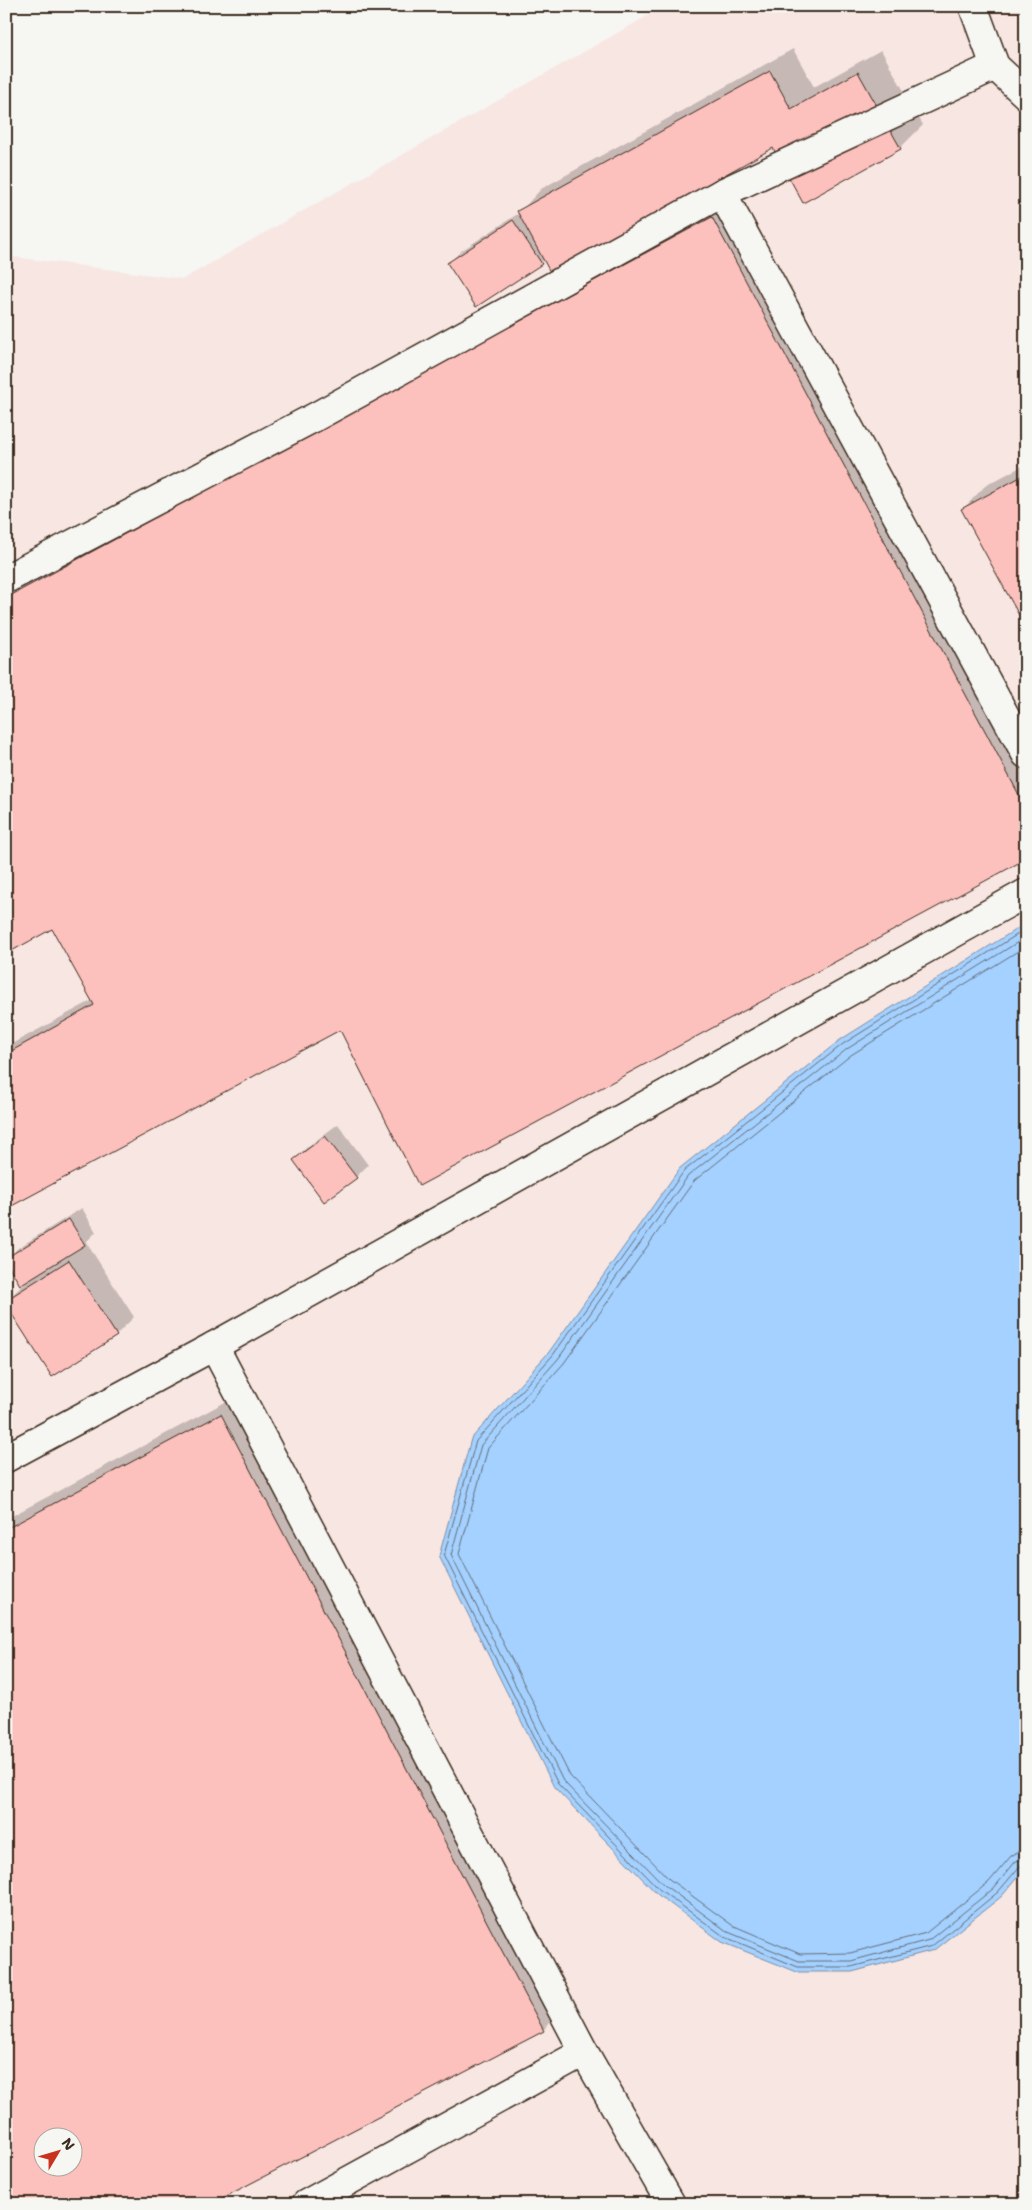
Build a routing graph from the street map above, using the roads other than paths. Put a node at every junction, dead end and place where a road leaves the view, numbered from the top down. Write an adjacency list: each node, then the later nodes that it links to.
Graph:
1 (973, 6): 2 (street)
2 (995, 66): 3 (street); 4 (street)
3 (1026, 95)
4 (722, 193): 5 (street); 6 (street)
5 (6, 579)
6 (1026, 754)
7 (1026, 893): 8 (street)
8 (214, 1346): 9 (street); 10 (street)
9 (6, 1458)
10 (584, 2052): 11 (street); 12 (street)
11 (306, 2204)
12 (671, 2204)

